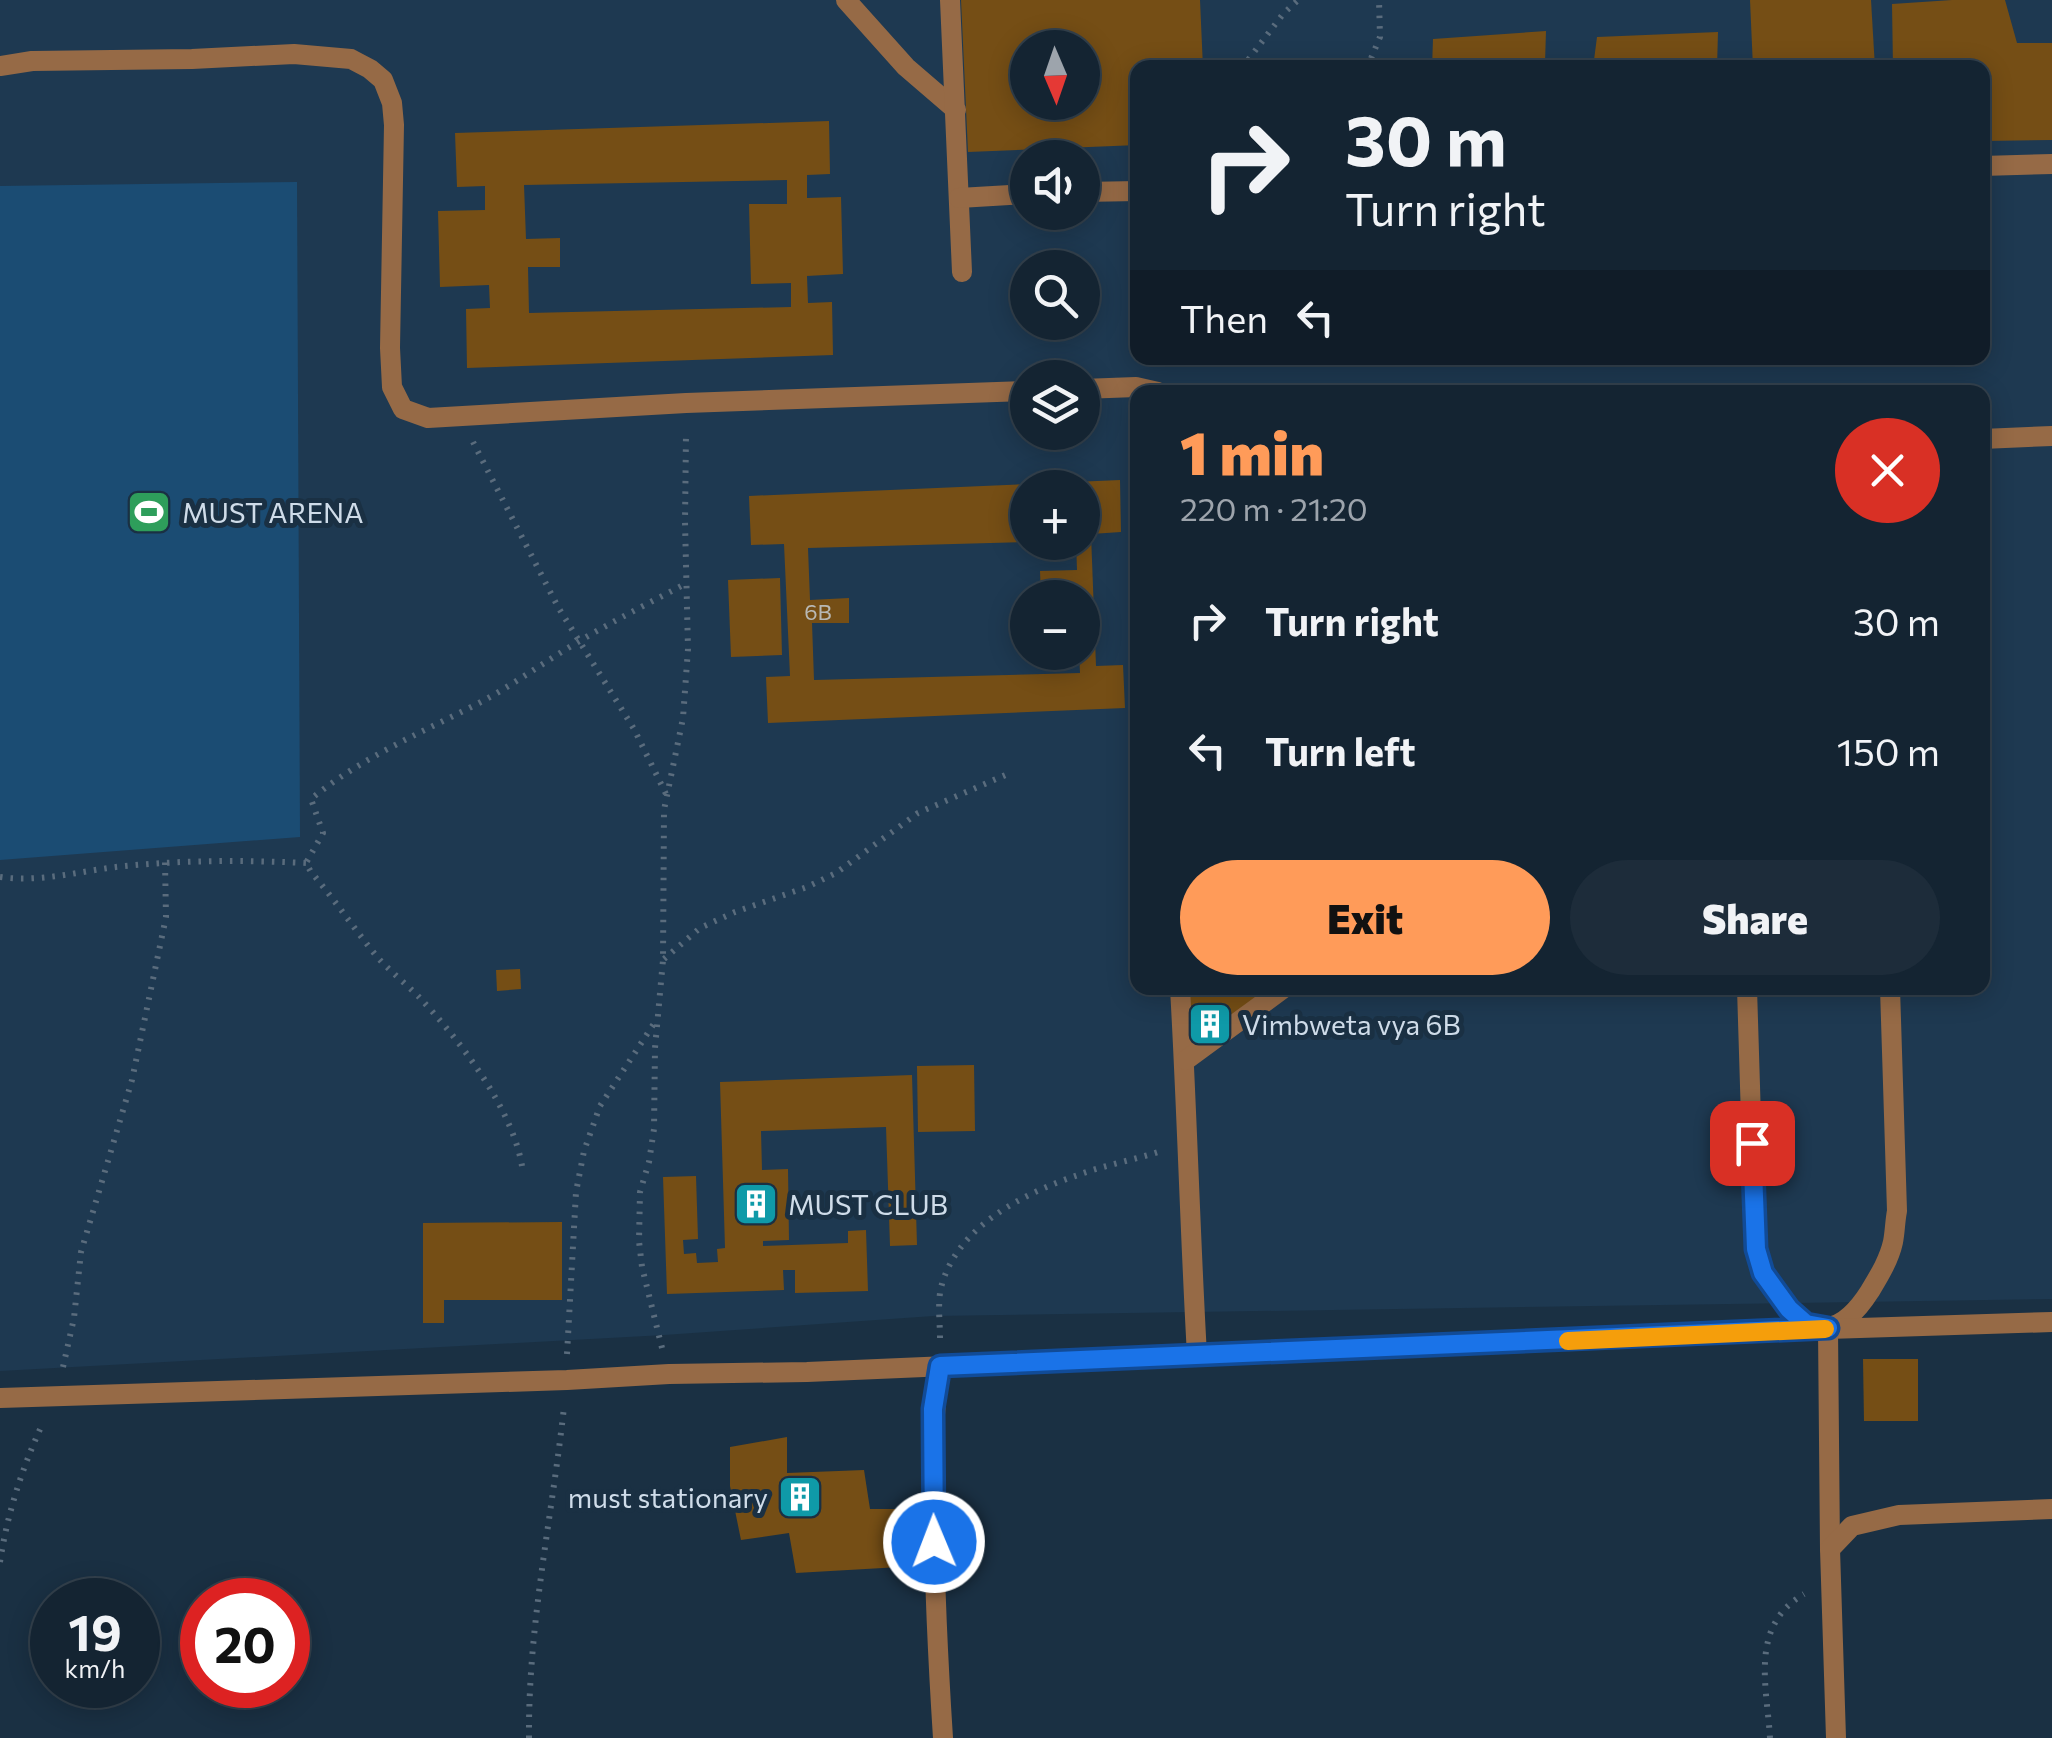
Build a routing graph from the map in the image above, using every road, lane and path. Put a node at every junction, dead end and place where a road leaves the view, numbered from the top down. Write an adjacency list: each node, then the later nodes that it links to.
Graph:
1 (846, 0): 10 (street)
2 (950, 0): 10 (street)
3 (1288, 0): 6 (path)
4 (1298, 0): 6 (path)
5 (1379, 0): 8 (path)
6 (1283, 14): 7 (path)
7 (1248, 60)
8 (1370, 60)
9 (0, 66): 22 (street)
10 (956, 110): 16 (street)
11 (2052, 164): 12 (street)
12 (1990, 166)
13 (1130, 191): 14 (street)
14 (1100, 192)
15 (1010, 195): 16 (street)
16 (959, 198): 17 (street)
17 (962, 272)
18 (1130, 387): 19 (street)
19 (1100, 388)
20 (1010, 392): 21 (street)
21 (686, 402): 22 (street); 25 (path)
22 (458, 416): 26 (path)
23 (2052, 436): 24 (street)
24 (1990, 439)
25 (687, 583): 26 (path); 28 (path)
26 (580, 641): 28 (path); 30 (path)
27 (1010, 773): 32 (path)
28 (666, 796): 32 (path)
29 (165, 862): 30 (path); 31 (path); 47 (path)
30 (306, 863): 40 (path)
31 (0, 877)
32 (664, 960): 37 (path)
33 (1181, 995): 38 (street)
34 (1274, 995): 38 (street)
35 (1748, 995): 42 (street)
36 (1890, 995): 42 (street)
37 (658, 1017): 45 (path); 46 (path)
38 (1186, 1060): 39 (street)
39 (1188, 1136): 43 (street); 44 (path)
40 (522, 1166)
41 (2052, 1322): 42 (street)
42 (1828, 1328): 43 (street); 50 (street)
43 (1197, 1354): 44 (street)
44 (940, 1366): 45 (street); 54 (street)
45 (669, 1374): 46 (street)
46 (567, 1380): 47 (street); 53 (path)
47 (56, 1396): 48 (street); 51 (path)
48 (0, 1398)
49 (2052, 1509): 50 (street)
50 (1830, 1549): 52 (street)
51 (0, 1562)
52 (1830, 1581): 55 (path); 56 (street)
53 (529, 1738)
54 (943, 1738)
55 (1770, 1738)
56 (1836, 1738)

